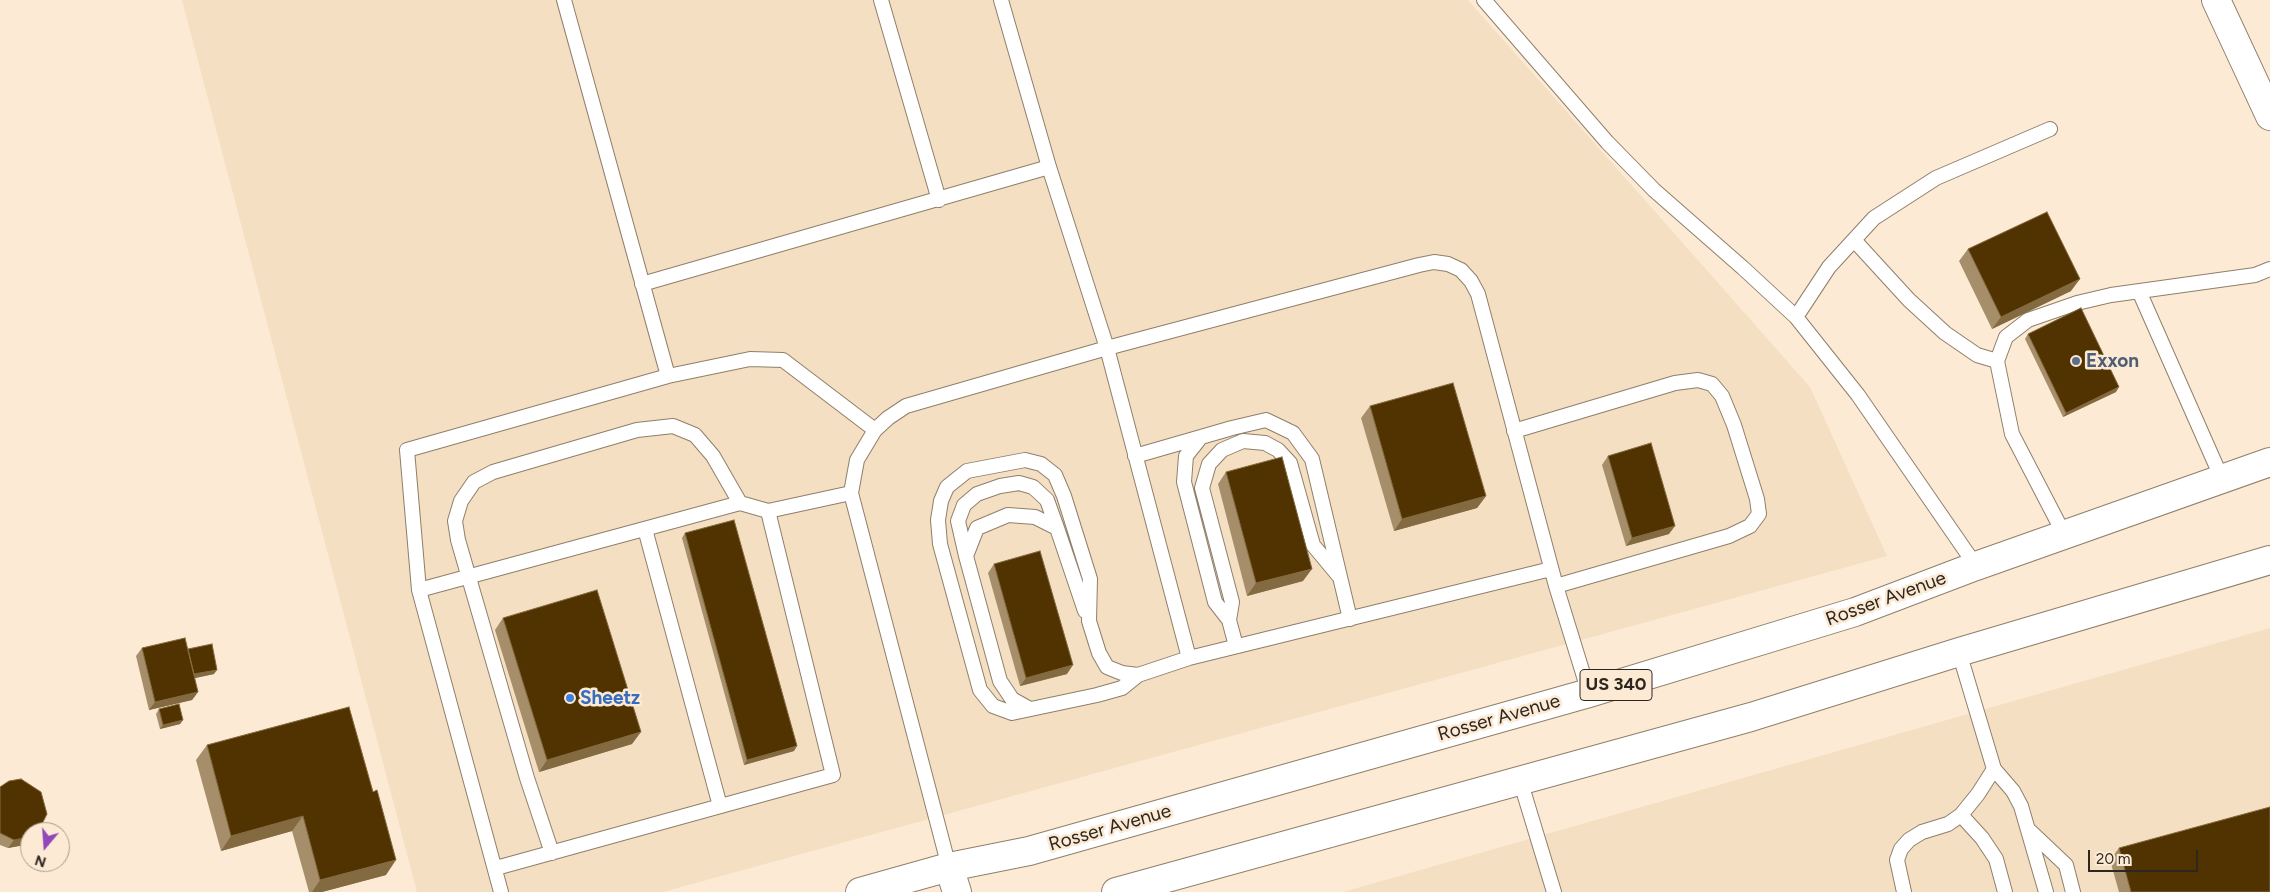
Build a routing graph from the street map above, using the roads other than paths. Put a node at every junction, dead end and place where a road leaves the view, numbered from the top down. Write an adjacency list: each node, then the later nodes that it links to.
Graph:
1 (564, 0): 12 (lane)
2 (881, 0): 9 (lane)
3 (1001, 0): 8 (lane)
4 (1484, 0): 14 (lane)
5 (2216, 0): 6 (main road)
6 (2270, 116)
7 (2050, 129): 10 (lane)
8 (1049, 167): 9 (lane); 15 (lane)
9 (939, 200): 12 (lane)
10 (1854, 240): 14 (lane); 16 (lane)
11 (2270, 269): 13 (lane)
12 (642, 284): 17 (lane)
13 (2139, 291): 16 (lane); 23 (lane)
14 (1796, 317): 32 (lane)
15 (1107, 348): 18 (lane); 19 (lane); 21 (lane)
16 (1997, 361): 29 (lane)
17 (668, 376): 18 (lane); 37 (lane)
18 (875, 430): 24 (lane)
19 (1514, 431): 33 (lane); 36 (lane)
20 (1201, 437): 21 (lane); 35 (lane); 39 (lane)
21 (1135, 456): 43 (lane)
22 (2270, 462): 23 (main road, Rosser Avenue / US 340)
23 (2222, 479): 29 (main road, Rosser Avenue / US 340)
24 (850, 493): 26 (lane); 54 (lane)
25 (740, 503): 26 (lane); 28 (lane); 34 (lane)
26 (768, 511): 49 (lane)
27 (1057, 528): 30 (lane); 30 (lane); 40 (lane)
28 (645, 529): 34 (lane); 49 (lane)
29 (2065, 536): 32 (main road, Rosser Avenue / US 340)
30 (966, 556): 46 (lane)
31 (2270, 560): 42 (main road)
32 (1976, 566): 45 (main road, Rosser Avenue / US 340)
33 (1551, 569): 36 (lane); 38 (lane)
34 (469, 576): 37 (lane); 52 (lane)
35 (1340, 577): 38 (lane); 39 (lane)
36 (1556, 586): 45 (lane)
37 (419, 590): 53 (lane)
38 (1350, 619): 41 (lane)
39 (1228, 620): 41 (lane)
40 (1089, 621): 44 (lane); 46 (lane)
41 (1236, 646): 43 (lane)
42 (1959, 652): 47 (lane); 48 (main road)
43 (1189, 658): 44 (lane)
44 (1138, 675): 46 (lane)
45 (1589, 693): 54 (main road, Rosser Avenue / US 340)
46 (1030, 709)
47 (1994, 769): 50 (lane); 51 (lane)
48 (1520, 780): 57 (main road); 58 (lane)
49 (720, 806): 52 (lane)
50 (1962, 815): 59 (lane); 60 (lane)
51 (2030, 830): 61 (lane); 62 (lane)
52 (552, 853): 53 (lane)
53 (496, 868): 55 (lane)
54 (953, 880): 56 (main road, Rosser Avenue / US 340)
55 (501, 892)
56 (860, 892)
57 (1116, 892)
58 (1554, 892)
59 (1904, 892)
60 (2005, 892)
61 (2046, 892)
62 (2073, 892)

